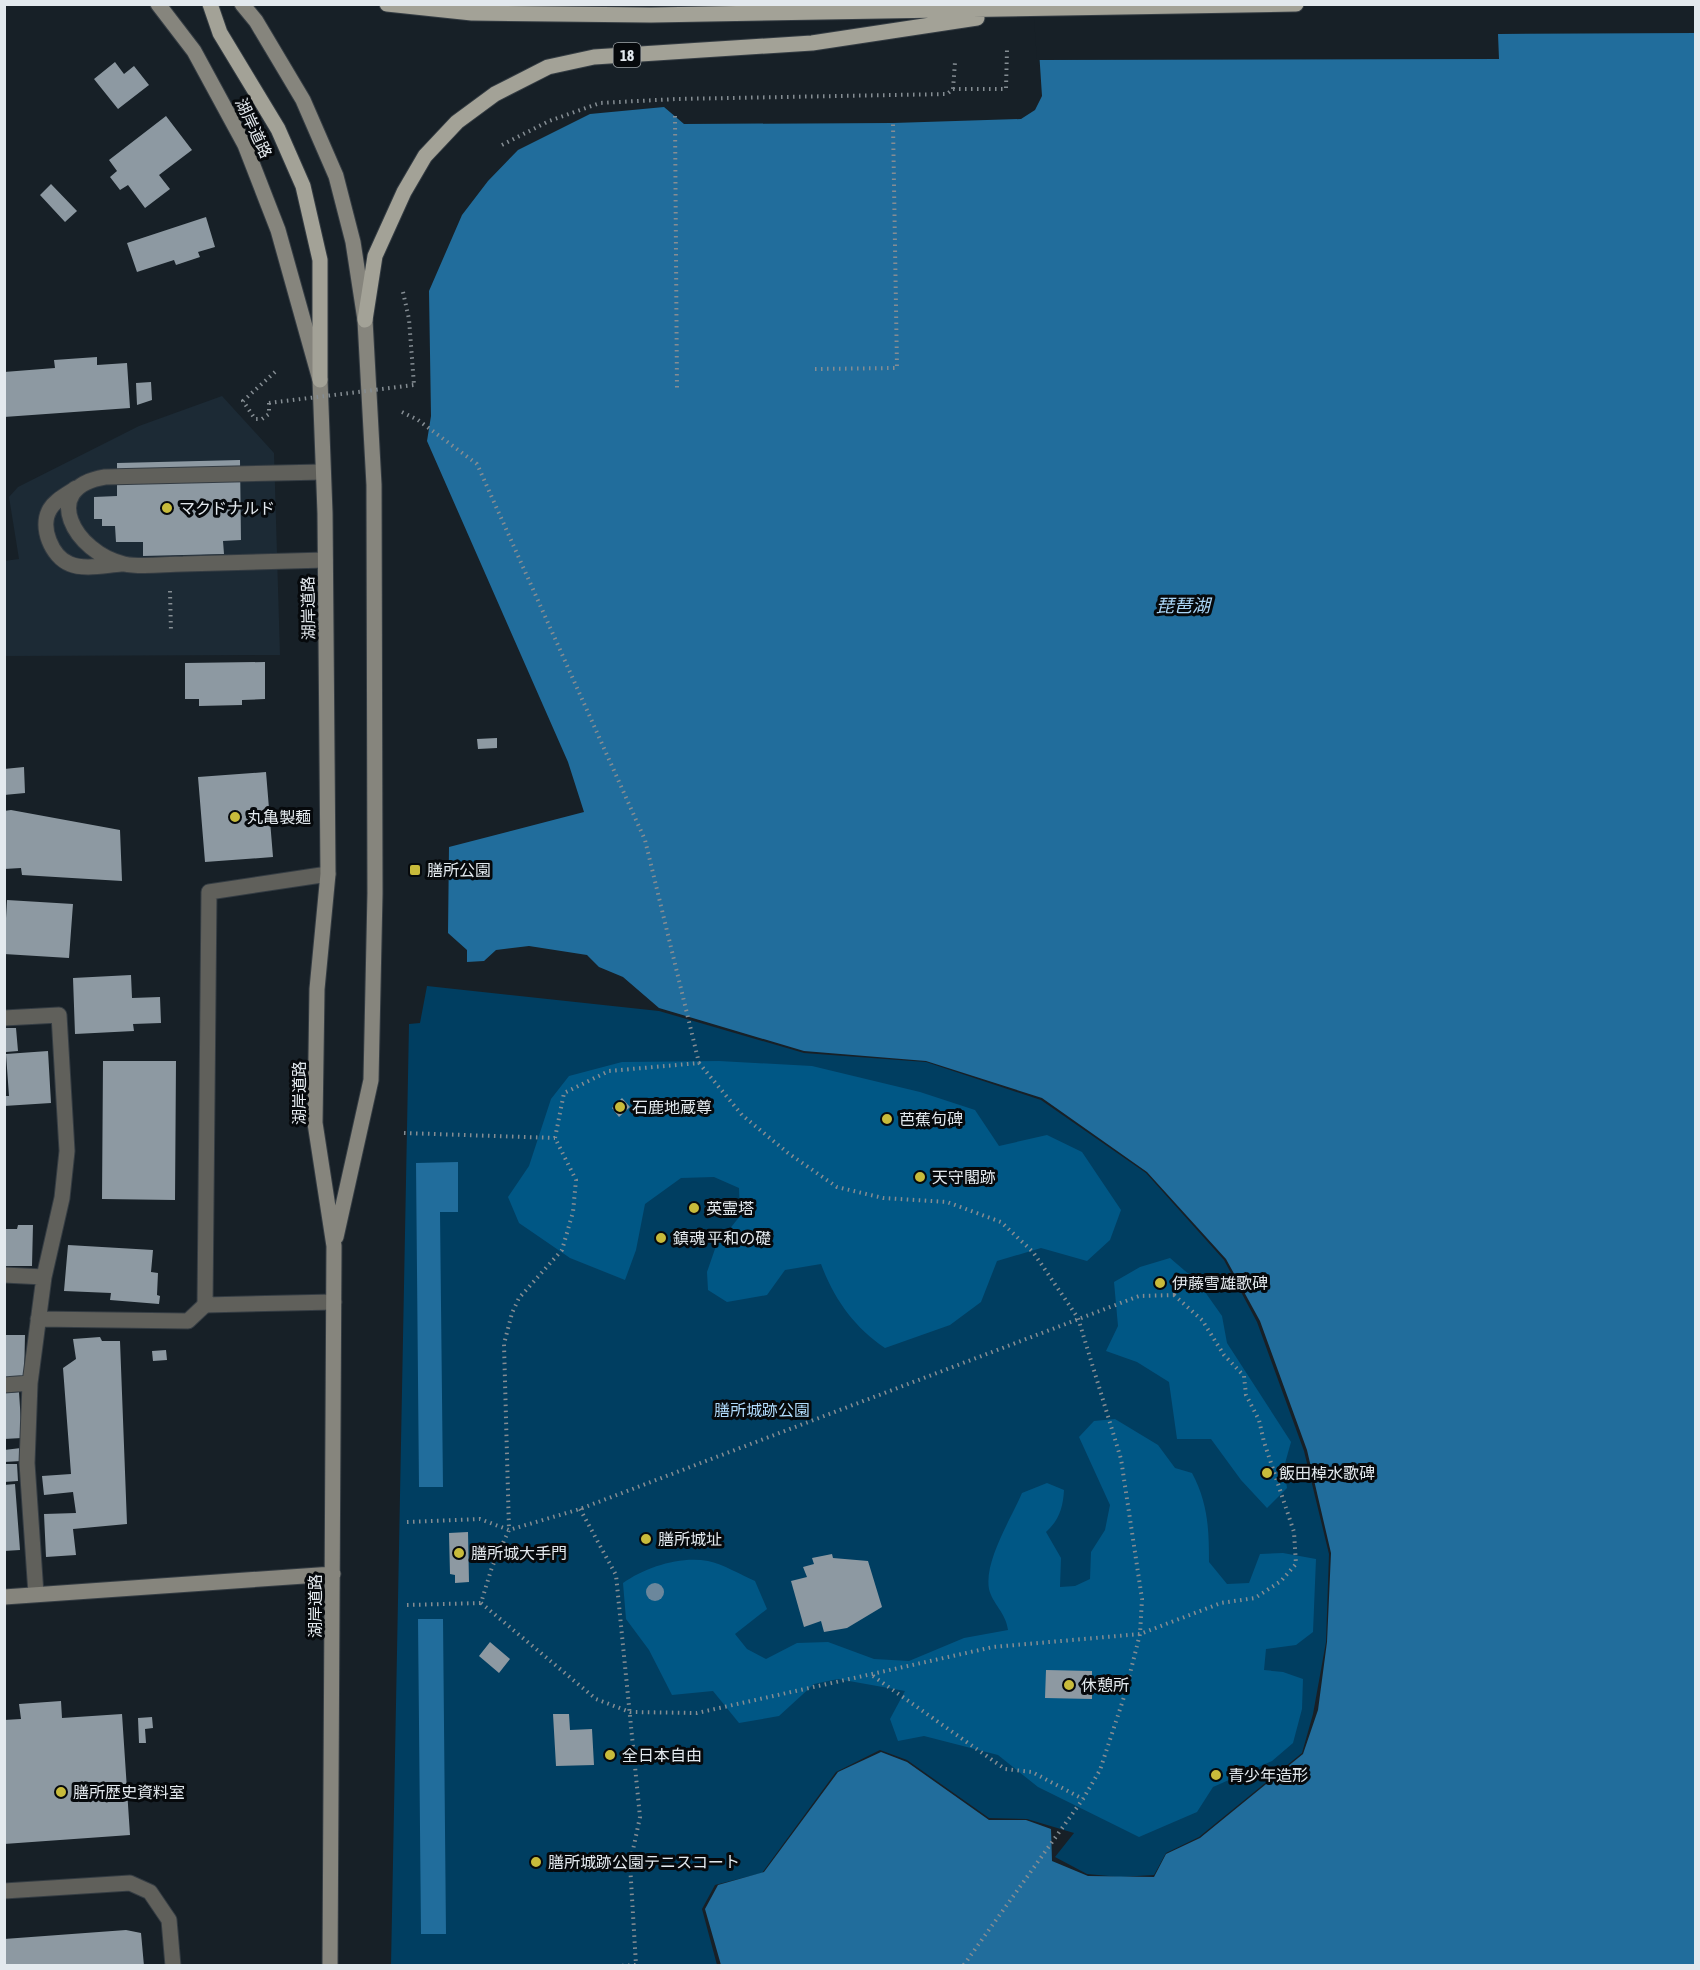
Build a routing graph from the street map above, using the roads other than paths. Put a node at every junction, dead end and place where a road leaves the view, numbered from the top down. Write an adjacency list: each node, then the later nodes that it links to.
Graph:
1 (158, 4): 8 (main road, 湖岸道路)
2 (210, 4): 8 (main road)
3 (242, 4): 7 (main road, 湖岸道路)
4 (387, 4): 6 (main road, 18)
5 (1296, 4): 6 (main road, 18)
6 (1033, 9): 7 (main road, 18)
7 (365, 320): 15 (main road, 湖岸道路)
8 (320, 380): 9 (main road, 湖岸道路)
9 (323, 472): 10 (street); 11 (main road, 湖岸道路)
10 (79, 486): 12 (street); 12 (street)
11 (325, 560): 12 (street); 13 (main road, 湖岸道路)
12 (124, 564)
13 (328, 874): 15 (main road, 湖岸道路); 19 (street)
14 (4, 1018): 17 (street)
15 (334, 1246): 18 (main road, 湖岸道路)
16 (4, 1275): 17 (street)
17 (44, 1277): 20 (street)
18 (334, 1302): 19 (street); 23 (main road, 湖岸道路)
19 (206, 1305): 20 (street)
20 (38, 1319): 21 (street)
21 (30, 1383): 22 (street); 24 (street)
22 (4, 1385)
23 (333, 1574): 24 (main road); 28 (main road, 湖岸道路)
24 (36, 1594): 25 (main road)
25 (4, 1597)
26 (4, 1891): 27 (street)
27 (173, 1965)
28 (330, 1965)

